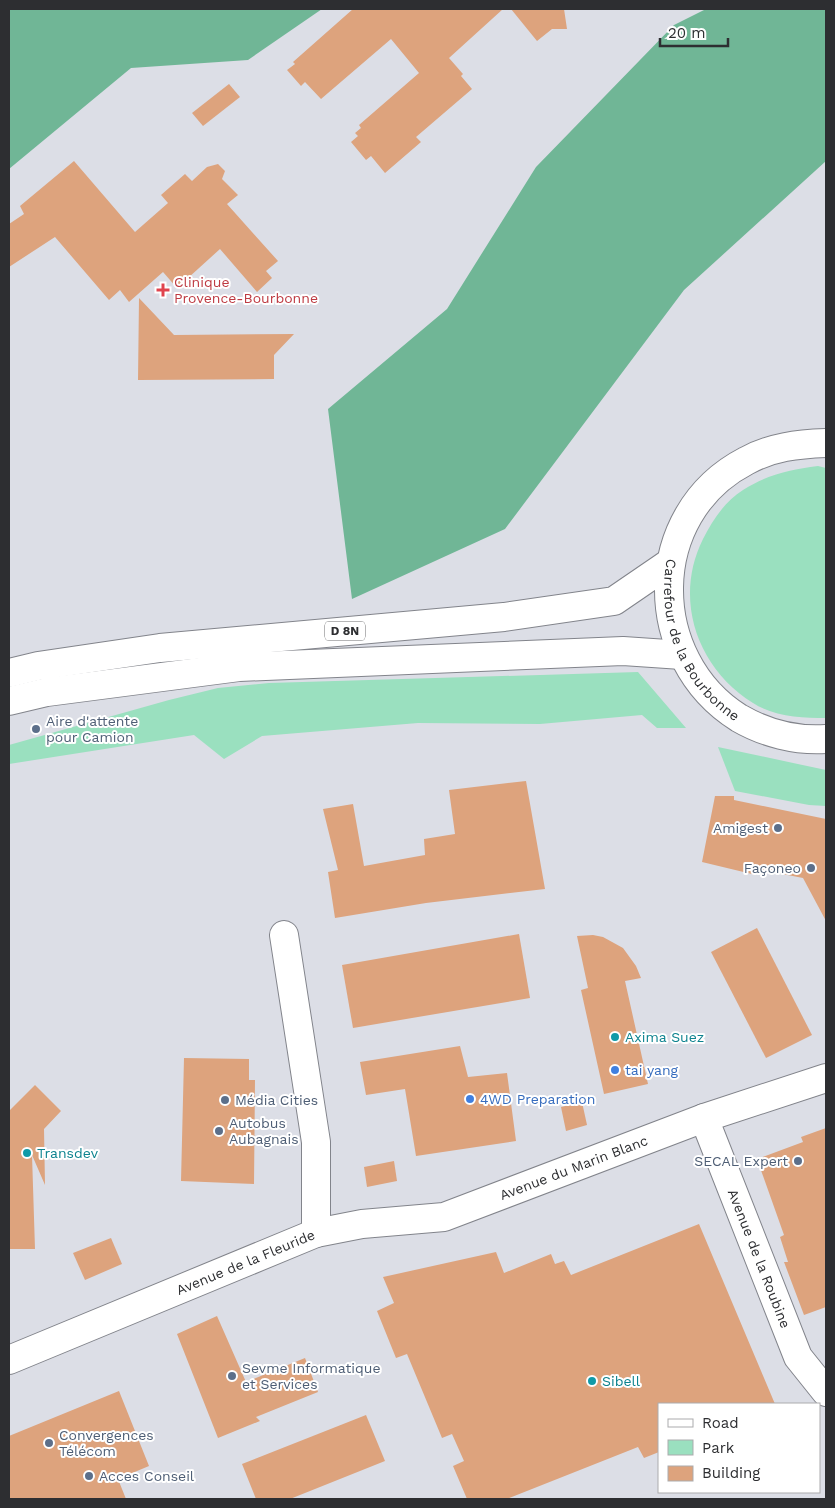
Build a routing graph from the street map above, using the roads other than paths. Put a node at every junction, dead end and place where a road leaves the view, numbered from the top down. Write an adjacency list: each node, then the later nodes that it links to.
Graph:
1 (826, 443): 2 (main road, Carrefour de la Bourbonne)
2 (671, 562): 3 (main road, Carrefour de la Bourbonne); 4 (main road, D 8N)
3 (682, 655): 5 (main road); 6 (main road, Carrefour de la Bourbonne)
4 (9, 673)
5 (9, 701)
6 (824, 741)
7 (284, 935): 10 (main road, Avenue de la Fleuride)
8 (826, 1078): 9 (main road, Avenue du Marin Blanc)
9 (704, 1118): 10 (main road, Avenue du Marin Blanc); 12 (main road, Avenue de la Roubine)
10 (316, 1233): 11 (main road, Avenue de la Fleuride)
11 (9, 1360)
12 (826, 1392)

